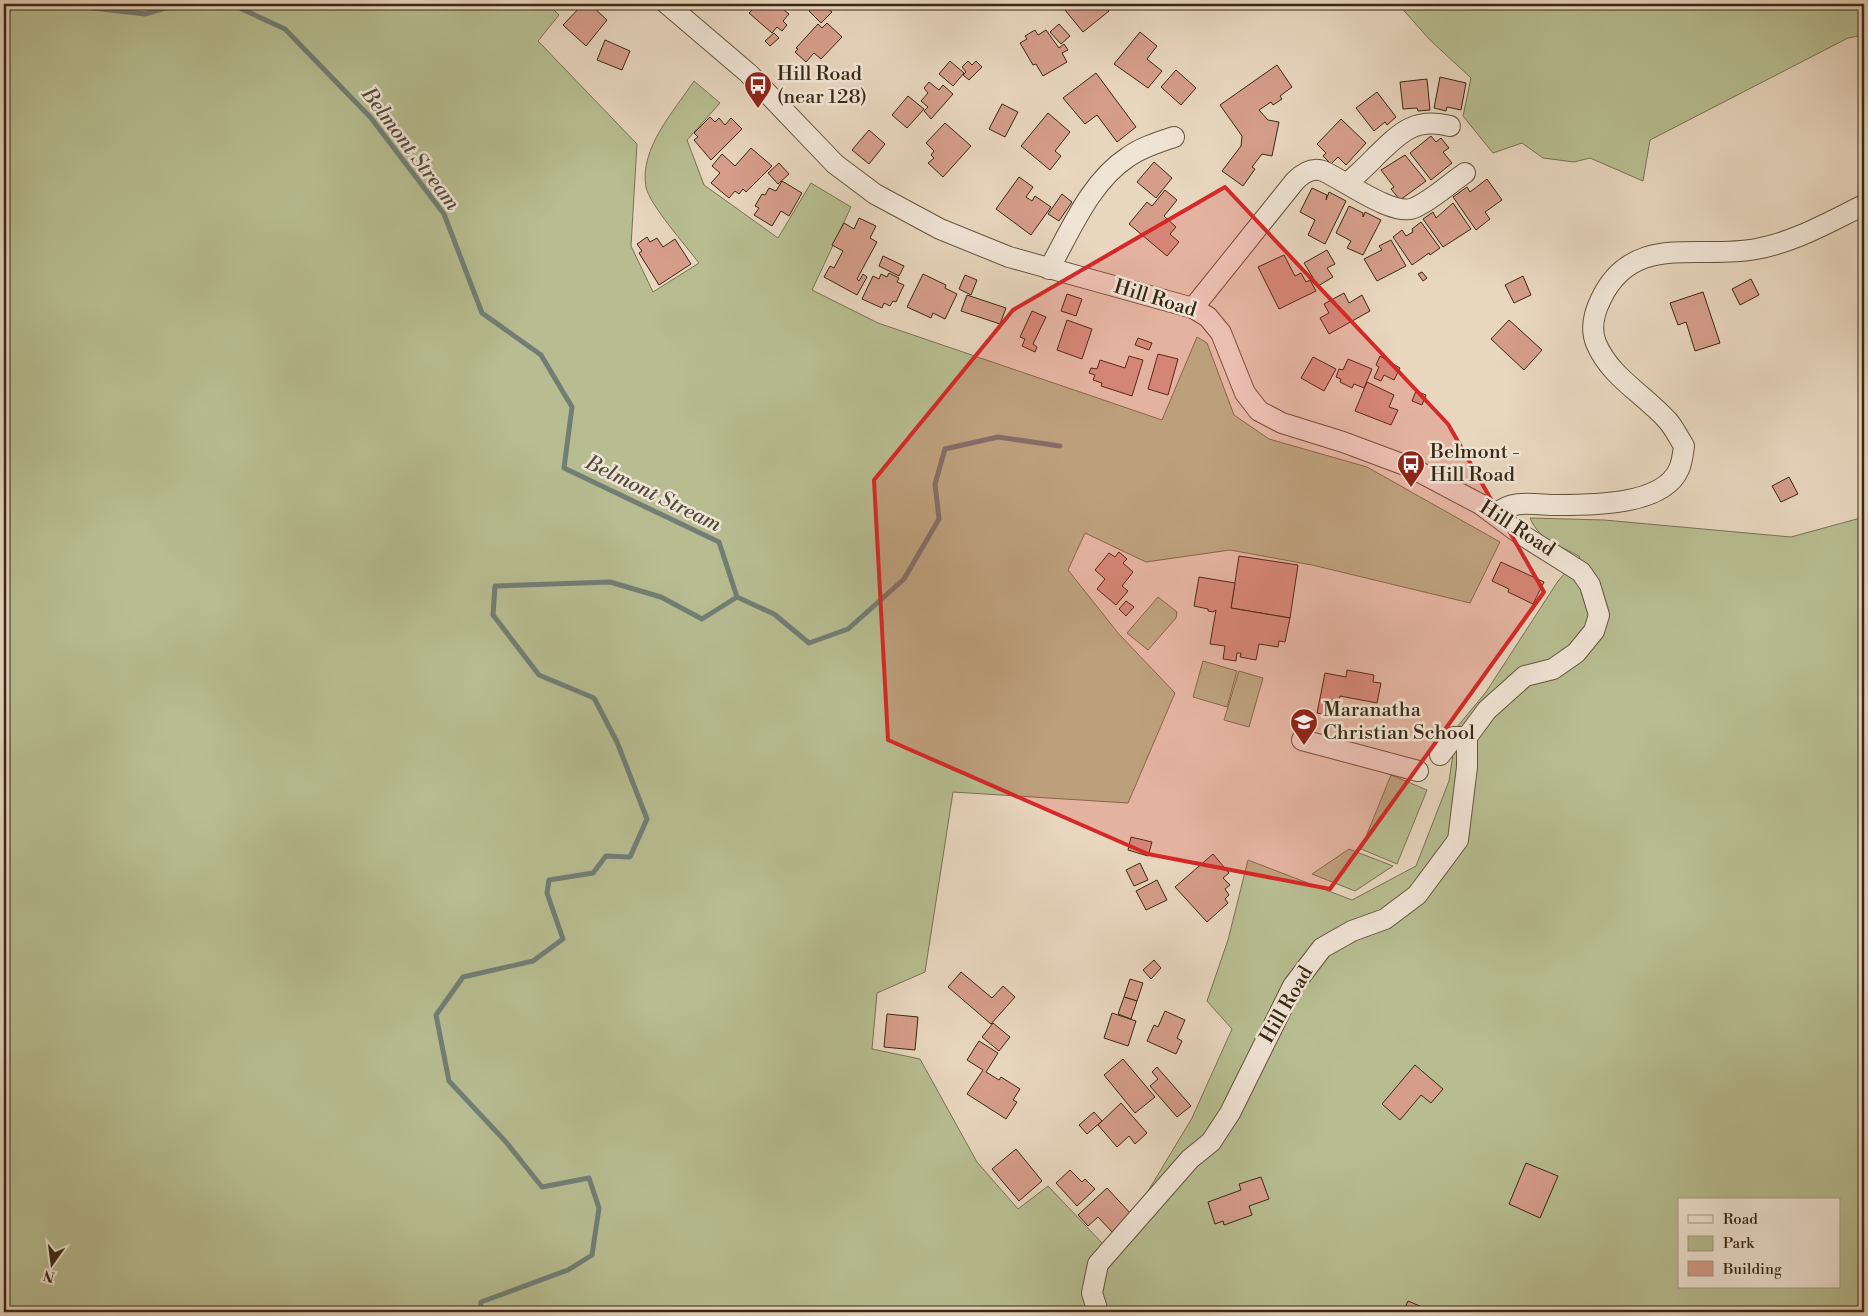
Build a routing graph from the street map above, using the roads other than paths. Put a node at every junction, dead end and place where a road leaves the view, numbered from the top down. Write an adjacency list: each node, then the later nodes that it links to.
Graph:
1 (667, 4): 7 (street, Hill Road)
2 (1450, 126): 5 (street)
3 (1174, 137): 7 (street)
4 (1465, 173): 5 (street)
5 (1348, 183): 8 (street)
6 (1864, 205): 9 (street)
7 (1049, 269): 8 (street, Hill Road)
8 (1193, 308): 9 (street, Hill Road)
9 (1496, 514): 10 (street, Hill Road)
10 (1467, 737): 12 (street); 14 (street, Hill Road)
11 (1302, 740): 13 (street)
12 (1440, 755)
13 (1418, 771)
14 (1098, 1312)

